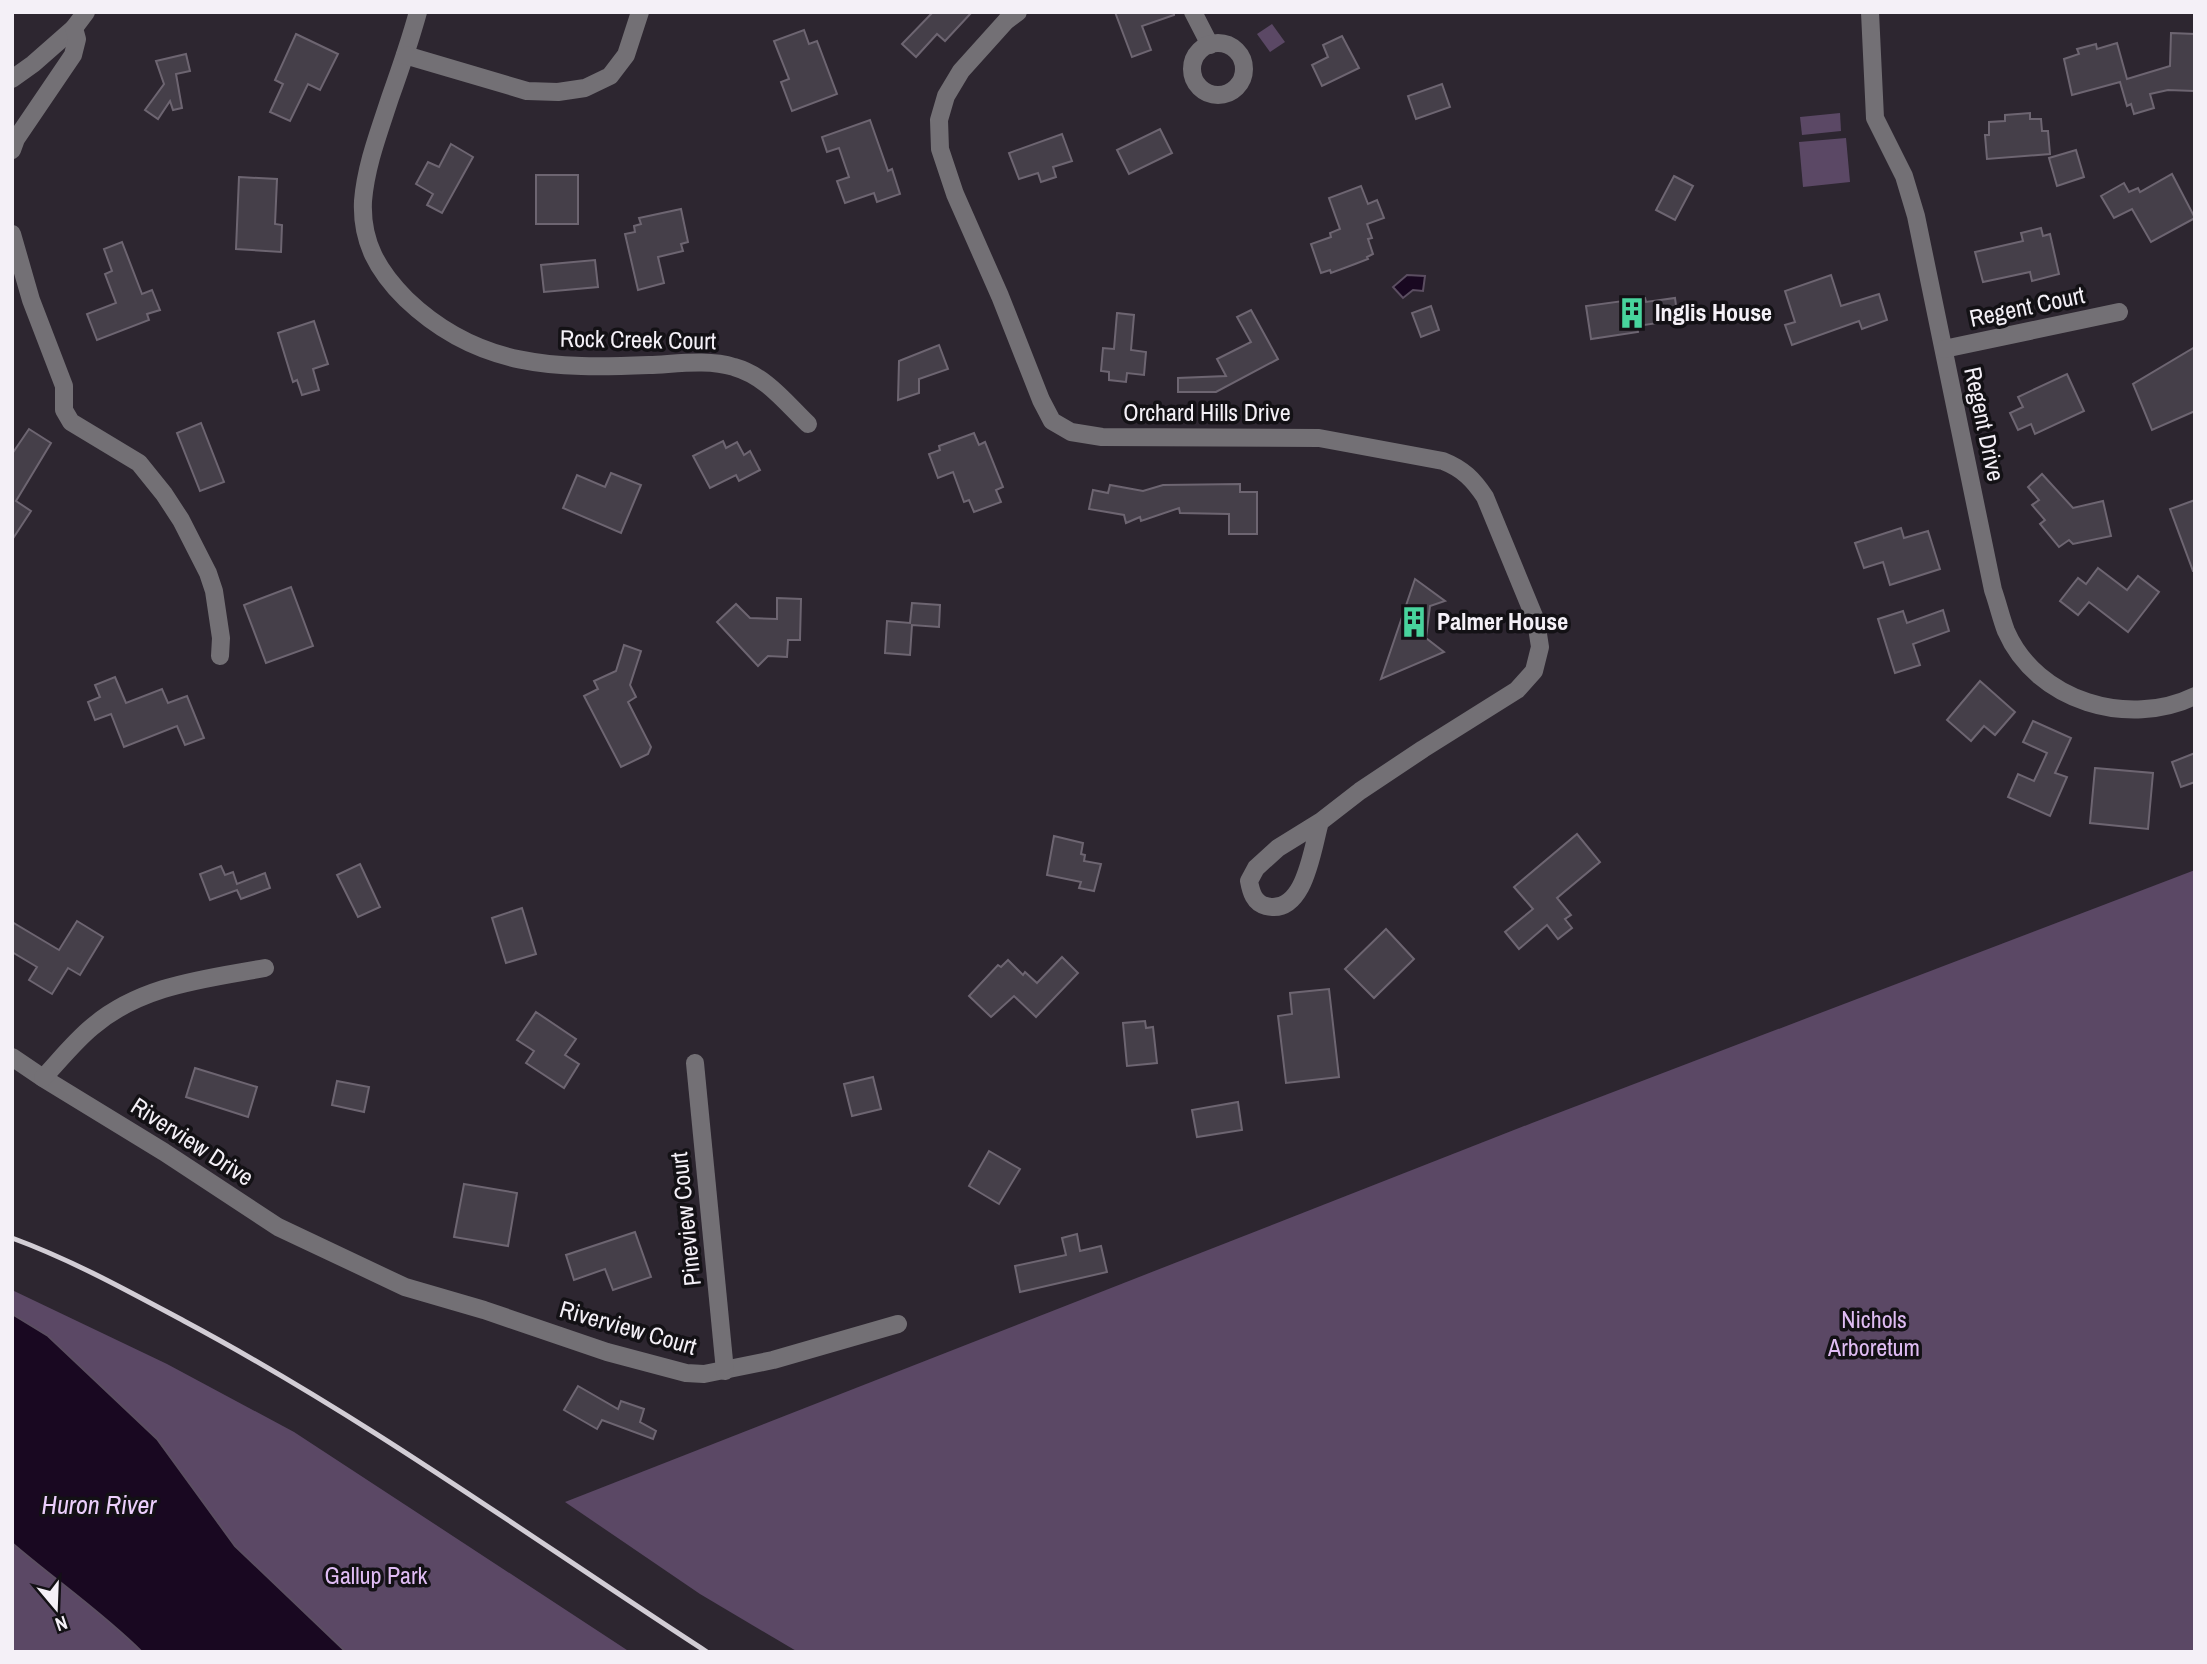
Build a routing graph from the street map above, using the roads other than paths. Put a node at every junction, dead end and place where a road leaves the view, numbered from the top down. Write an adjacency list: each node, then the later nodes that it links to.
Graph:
1 (86, 12): 7 (street)
2 (418, 12): 9 (street, Rock Creek Court)
3 (640, 12): 9 (street)
4 (1018, 12): 18 (street, Orchard Hills Drive)
5 (1193, 12): 8 (street)
6 (1870, 12): 14 (street, Regent Drive)
7 (74, 28): 10 (street); 11 (street)
8 (1210, 45)
9 (405, 55): 15 (street, Rock Creek Court)
10 (12, 79)
11 (12, 150)
12 (12, 234): 16 (street)
13 (2119, 313): 14 (street, Regent Court)
14 (1944, 349): 17 (street, Regent Drive)
15 (808, 424)
16 (220, 656)
17 (2195, 696)
18 (1320, 822): 18 (street)
19 (265, 968): 22 (street)
20 (12, 1057): 22 (street, Riverview Drive)
21 (695, 1063): 25 (street, Pineview Court)
22 (43, 1078): 23 (street, Riverview Drive)
23 (350, 1262): 25 (street, Riverview Court)
24 (898, 1324): 25 (street, Riverview Court)
25 (725, 1371)

